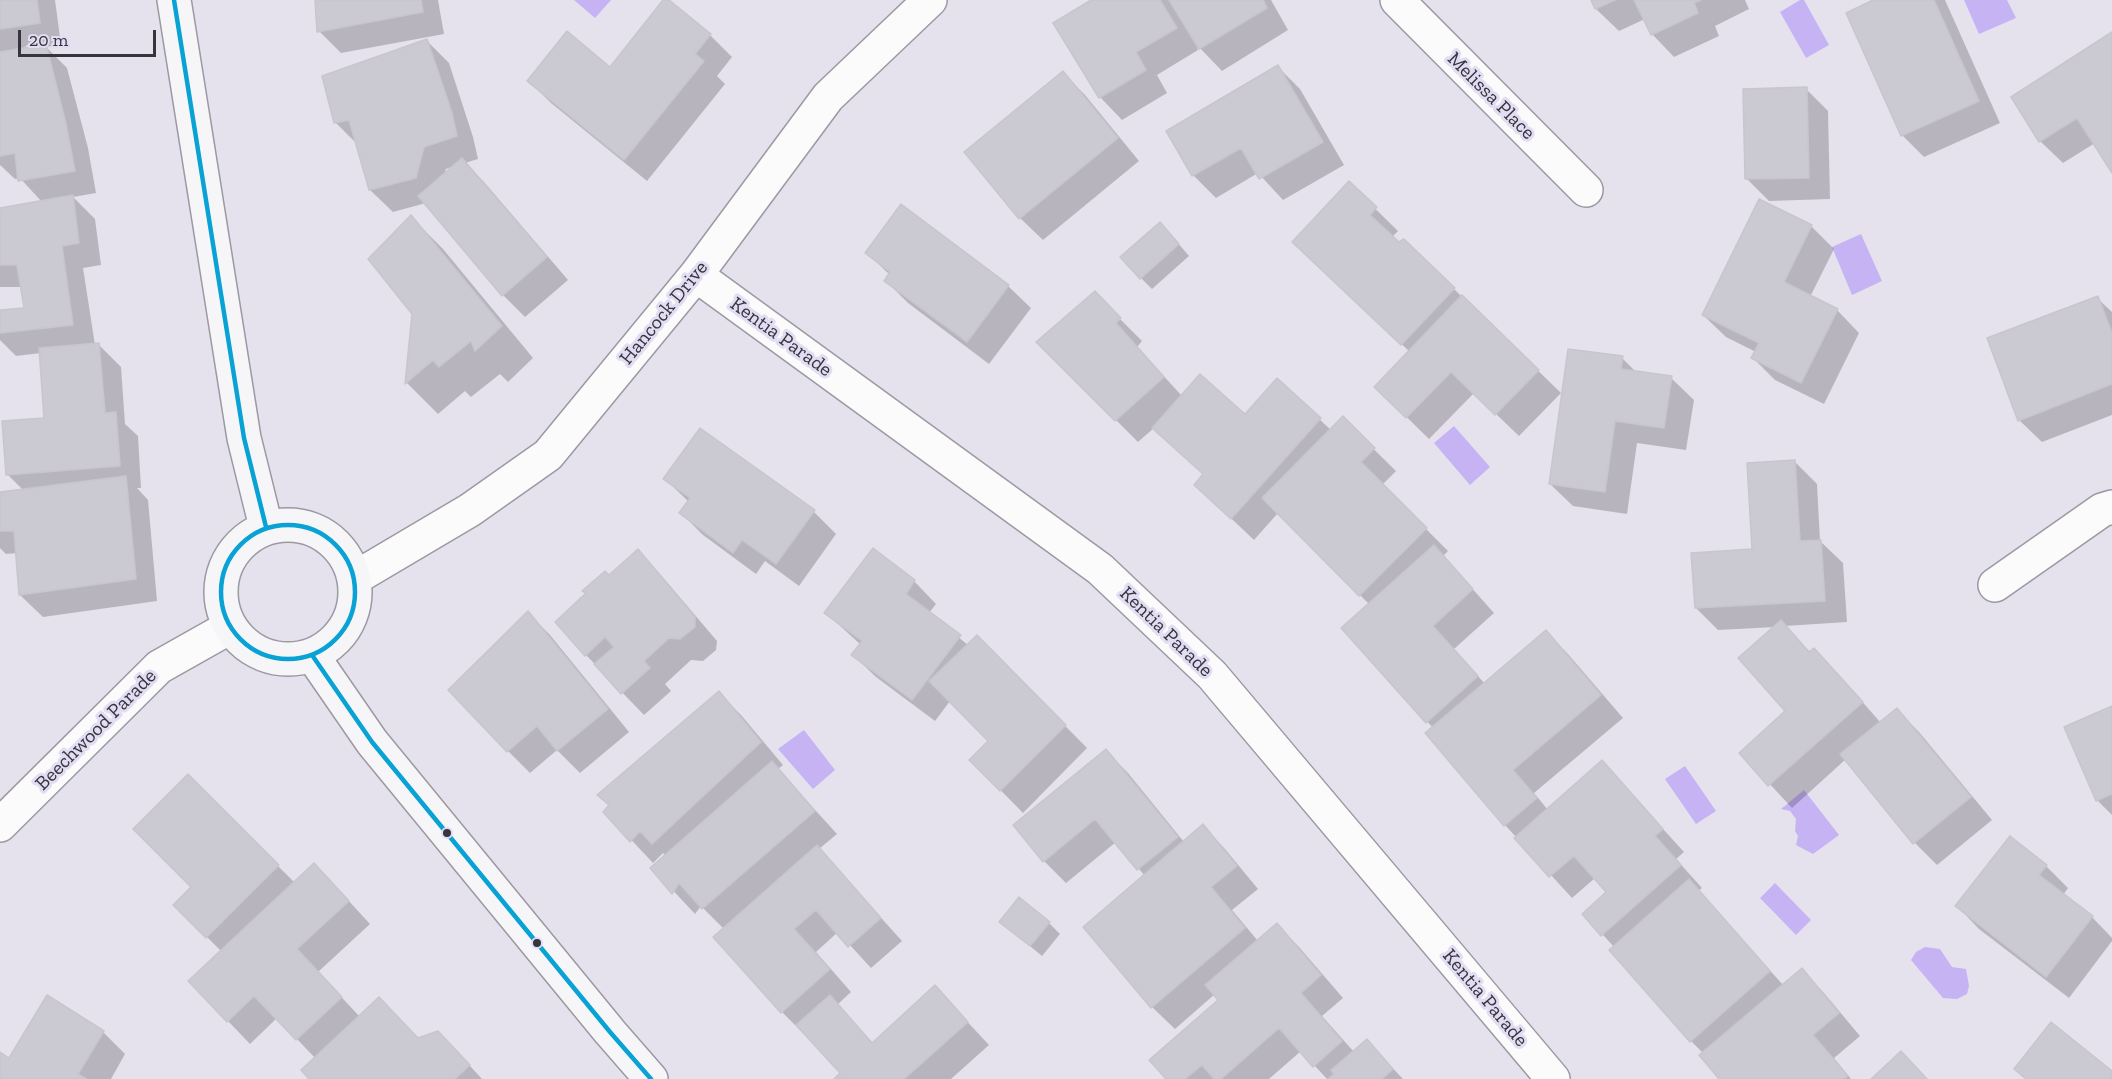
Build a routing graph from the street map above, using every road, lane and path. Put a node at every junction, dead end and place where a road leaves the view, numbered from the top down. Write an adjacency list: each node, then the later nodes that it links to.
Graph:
1 (174, 0): 7 (main road)
2 (930, 0): 5 (street, Hancock Drive)
3 (1397, 0): 4 (street, Melissa Place)
4 (1586, 190)
5 (696, 275): 8 (street, Hancock Drive); 14 (street, Kentia Parade)
6 (2112, 507): 9 (street)
7 (266, 527): 8 (main road); 10 (main road)
8 (355, 578): 11 (main road)
9 (1995, 585)
10 (230, 627): 11 (main road); 12 (street, Beechwood Parade)
11 (312, 655): 13 (main road)
12 (0, 825)
13 (651, 1079)
14 (1552, 1079)

